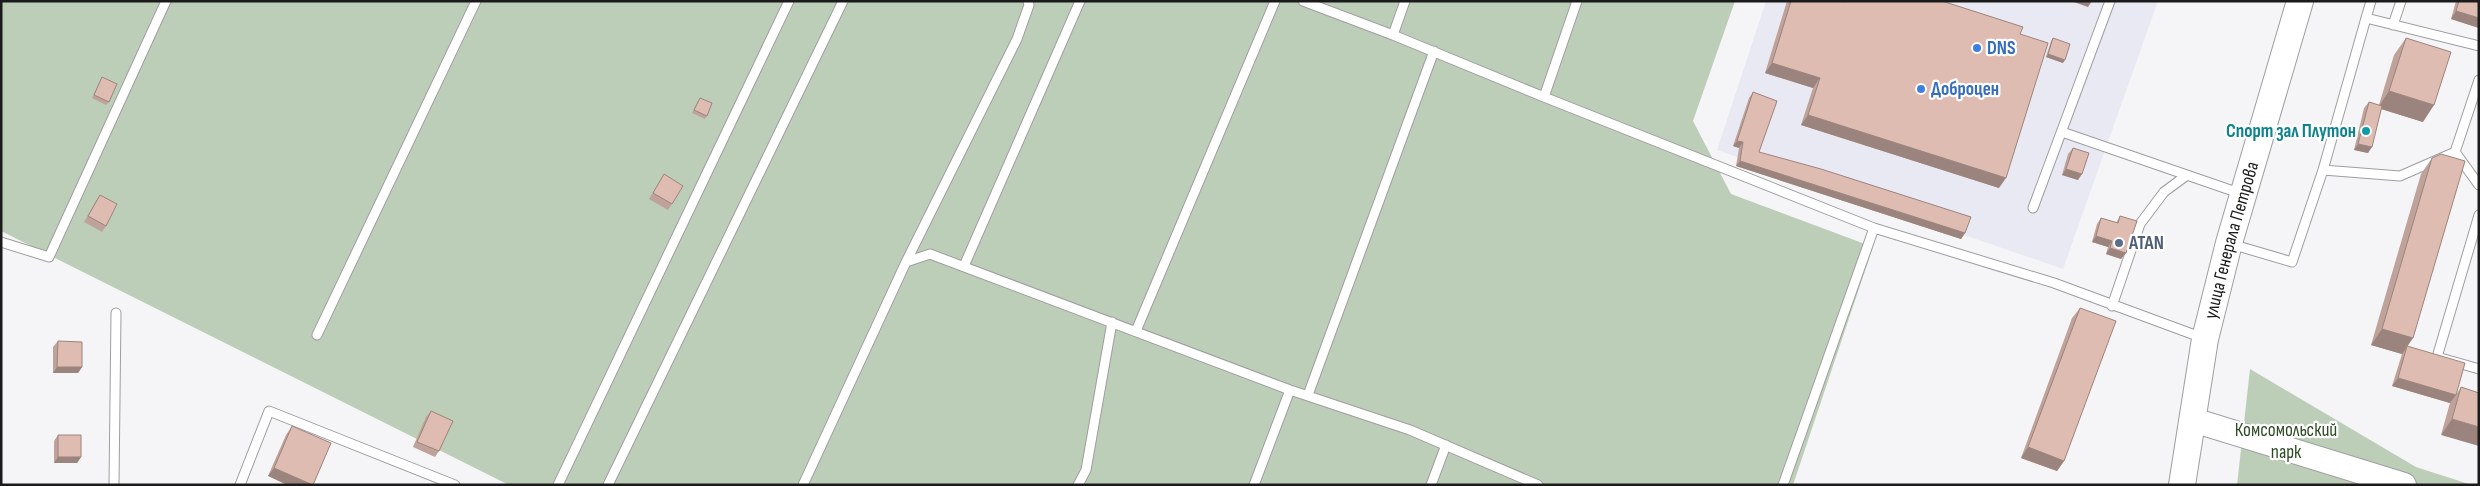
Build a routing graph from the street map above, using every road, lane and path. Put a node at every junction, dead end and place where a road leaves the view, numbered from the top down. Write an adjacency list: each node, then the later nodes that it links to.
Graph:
1 (166, 1): 31 (lane)
2 (476, 1): 39 (lane)
3 (789, 1): 50 (lane)
4 (842, 1): 51 (lane)
5 (1028, 1): 33 (lane)
6 (1080, 1): 34 (lane)
7 (1275, 1): 38 (lane)
8 (1303, 1): 17 (lane)
9 (1405, 1): 17 (lane)
10 (1577, 1): 21 (lane)
11 (2110, 1): 22 (lane)
12 (2300, 1): 27 (main road, улица Генерала Петрова)
13 (2371, 1): 15 (lane)
14 (2401, 1): 16 (lane)
15 (2366, 18): 16 (lane); 24 (lane)
16 (2393, 25): 18 (lane)
17 (1393, 35): 19 (lane)
18 (2479, 46)
19 (1434, 51): 21 (lane); 43 (lane)
20 (2479, 80): 23 (lane)
21 (1544, 97): 30 (lane)
22 (2062, 132): 25 (lane); 28 (lane)
23 (2456, 152): 24 (lane); 26 (lane)
24 (2323, 170): 32 (lane)
25 (2187, 176): 27 (lane); 35 (lane)
26 (2479, 185)
27 (2242, 194): 32 (main road, улица Генерала Петрова)
28 (2033, 208)
29 (2479, 215): 41 (lane)
30 (1874, 228): 35 (lane); 57 (lane)
31 (1, 242)
32 (2229, 243): 40 (main road, улица Генерала Петрова)
33 (906, 262): 34 (lane); 52 (lane)
34 (964, 266): 37 (lane)
35 (2112, 306): 40 (lane)
36 (116, 312): 47 (lane)
37 (1112, 322): 38 (lane); 53 (lane)
38 (1136, 331): 42 (lane)
39 (317, 335)
40 (2205, 339): 44 (main road, улица Генерала Петрова)
41 (2479, 369)
42 (1290, 390): 43 (lane); 54 (lane)
43 (1308, 395): 45 (lane)
44 (2193, 420): 58 (main road, улица Генерала Петрова); 59 (main road)
45 (1446, 445): 55 (lane); 56 (lane)
46 (442, 482): 48 (lane); 49 (lane)
47 (114, 485)
48 (240, 485)
49 (455, 485)
50 (558, 485)
51 (608, 485)
52 (803, 485)
53 (1078, 485)
54 (1254, 485)
55 (1431, 485)
56 (1538, 485)
57 (1783, 485)
58 (2182, 485)
59 (2404, 485)

